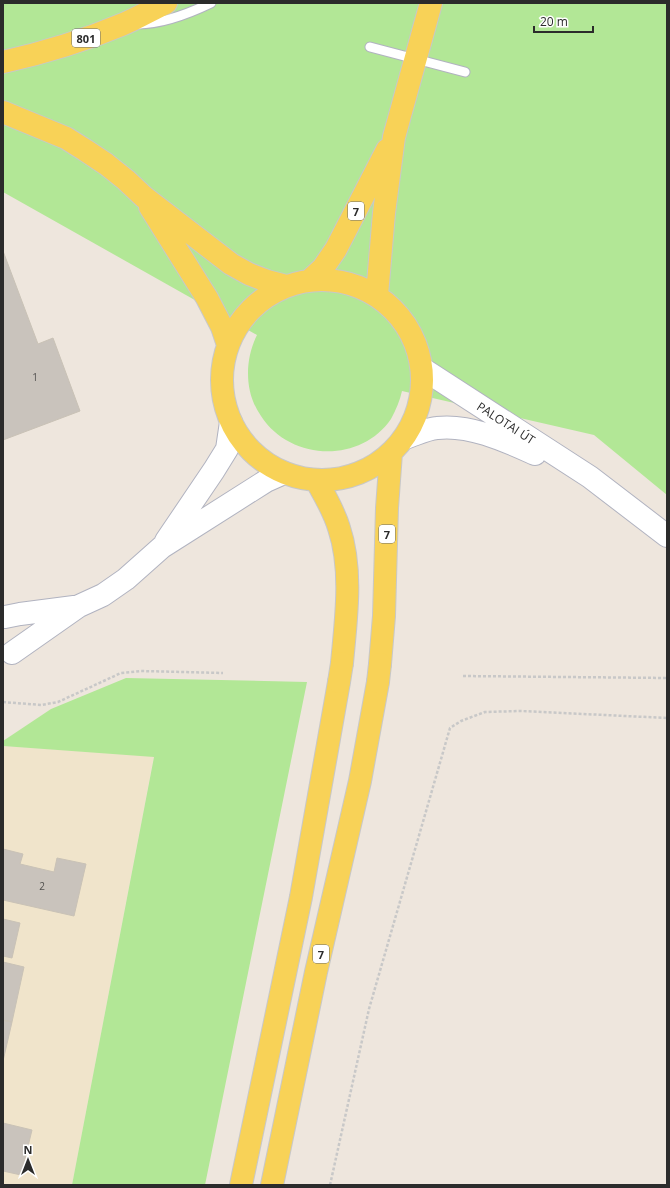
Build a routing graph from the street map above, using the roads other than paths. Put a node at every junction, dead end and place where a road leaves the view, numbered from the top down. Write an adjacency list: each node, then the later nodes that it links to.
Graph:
1 (166, 3): 4 (main road, 801)
2 (211, 3): 4 (lane)
3 (431, 3): 6 (main road, 7)
4 (122, 25): 7 (main road, 801)
5 (370, 47): 6 (lane)
6 (415, 59): 8 (lane); 10 (main road, 7)
7 (3, 62)
8 (465, 72)
9 (3, 112): 11 (main road)
10 (394, 137): 12 (main road, 7); 14 (main road, 7)
11 (144, 197): 13 (main road); 15 (main road)
12 (310, 280): 13 (main road, 7); 14 (main road, 7)
13 (286, 286): 15 (main road, 7)
14 (377, 296): 16 (main road, 7)
15 (227, 342): 17 (main road, 7)
16 (423, 369): 18 (main road, 7); 20 (street, PALOTAI ÚT)
17 (231, 422): 19 (main road, 7); 23 (street)
18 (398, 445): 20 (street, PALOTAI ÚT); 21 (main road, 7); 28 (main road, 7)
19 (284, 473): 21 (main road, 7); 23 (street)
20 (590, 477): 22 (street, PALOTAI ÚT)
21 (316, 480): 27 (main road)
22 (667, 536)
23 (162, 547): 24 (street)
24 (79, 606): 25 (street); 26 (street)
25 (4, 616): 26 (street)
26 (6, 662)
27 (241, 1185)
28 (272, 1185)

